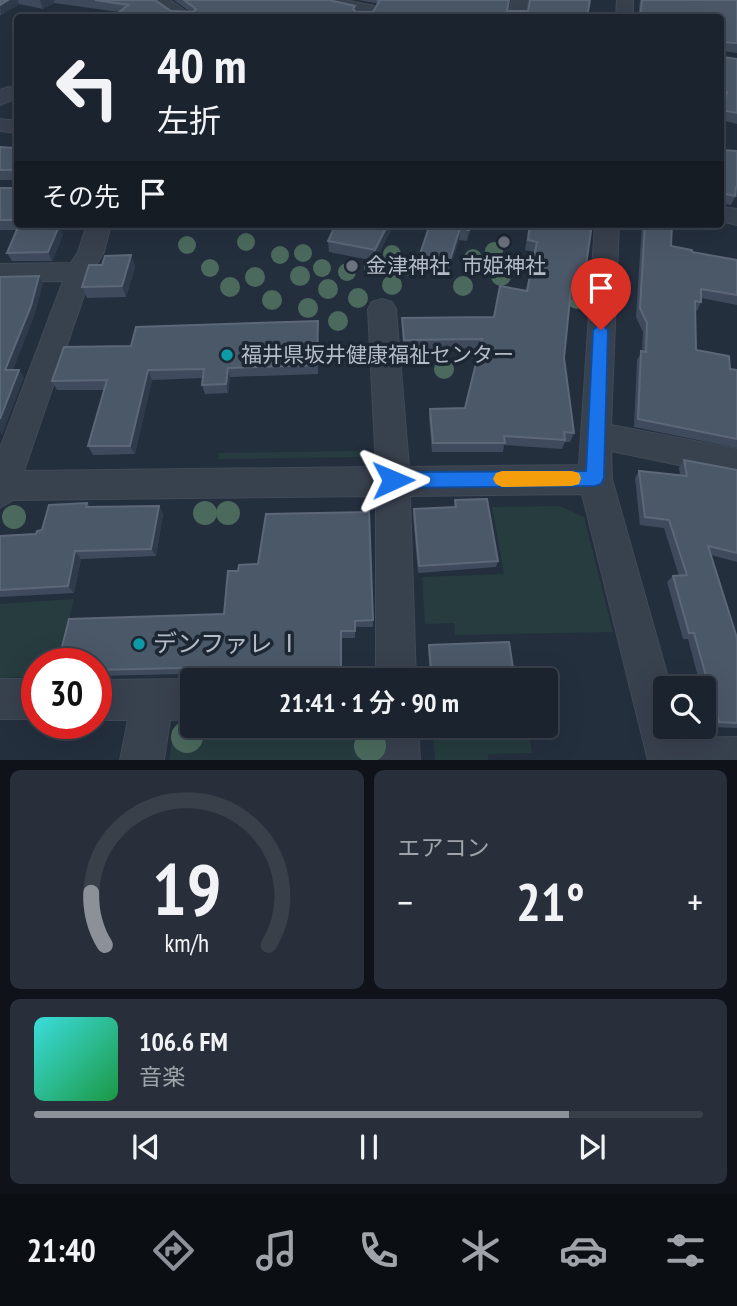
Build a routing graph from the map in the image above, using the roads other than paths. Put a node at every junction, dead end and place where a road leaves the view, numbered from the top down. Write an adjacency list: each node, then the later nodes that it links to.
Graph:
1 (158, 0): 3 (street)
2 (322, 0): 4 (street)
3 (181, 14)
4 (366, 14)
5 (98, 228): 7 (street)
6 (607, 228): 10 (street)
7 (79, 272): 8 (street); 14 (street)
8 (0, 274)
9 (382, 309): 13 (street)
10 (595, 435): 11 (street); 12 (street)
11 (737, 463)
12 (595, 478): 13 (street); 25 (street)
13 (393, 480): 14 (street); 15 (street)
14 (1, 488)
15 (396, 668)
16 (0, 699): 17 (street)
17 (21, 699)
18 (180, 699): 20 (street)
19 (112, 700): 20 (street)
20 (152, 700): 23 (street)
21 (397, 738): 24 (street)
22 (737, 758): 26 (street)
23 (142, 760)
24 (398, 760)
25 (670, 760)
26 (685, 760)

